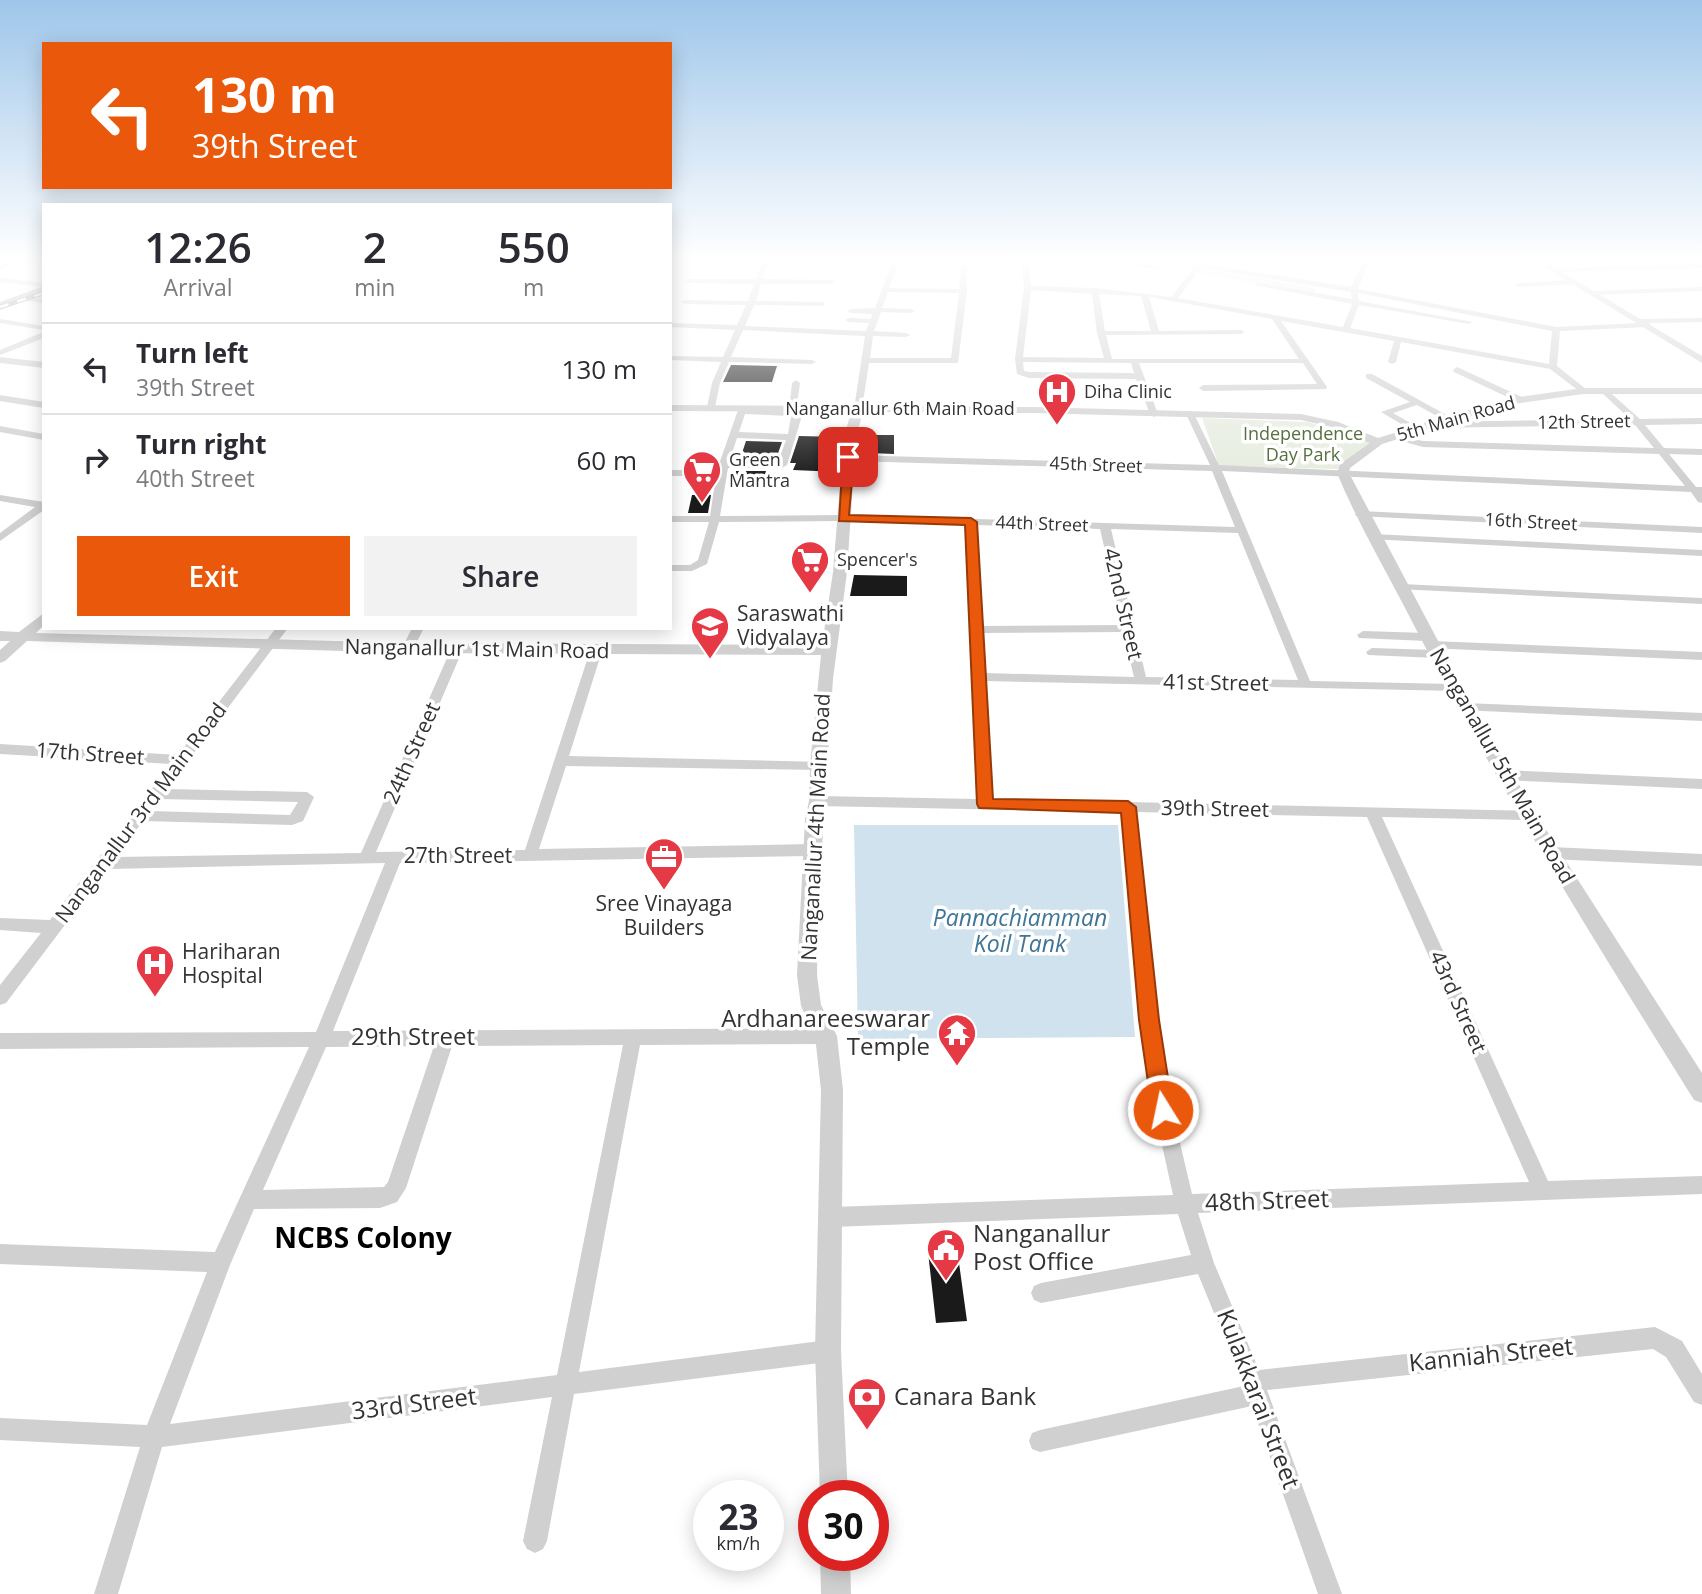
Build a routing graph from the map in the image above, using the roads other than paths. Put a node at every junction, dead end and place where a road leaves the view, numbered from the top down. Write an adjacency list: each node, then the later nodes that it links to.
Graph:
1 (738, 331): 21 (street)
2 (812, 331): 15 (street)
3 (958, 331): 24 (street)
4 (1023, 331): 22 (street)
5 (1285, 331): 28 (street)
6 (1347, 331): 18 (street)
7 (1544, 331): 14 (street)
8 (1548, 331): 14 (street)
9 (1570, 331): 14 (street)
10 (1657, 331): 25 (street)
11 (1241, 332): 13 (street)
12 (1101, 333): 13 (street); 26 (street)
13 (1156, 333)
14 (1556, 333): 32 (street)
15 (869, 334): 16 (street); 24 (street)
16 (906, 335)
17 (42, 336): 19 (street)
18 (1398, 340): 30 (street); 32 (street)
19 (0, 353)
20 (672, 358): 21 (street)
21 (726, 359): 29 (street); 45 (street)
22 (1019, 359): 26 (street); 34 (street)
23 (0, 360): 31 (street)
24 (864, 360): 48 (street)
25 (1702, 360)
26 (1109, 361): 27 (street)
27 (1134, 361): 28 (street); 34 (street)
28 (1306, 361): 37 (street)
29 (812, 362)
30 (1392, 362)
31 (42, 365)
32 (1553, 367): 38 (street)
33 (1458, 370): 42 (street)
34 (1140, 376): 50 (street)
35 (1369, 376): 43 (street)
36 (796, 383): 47 (street)
37 (1203, 388)
38 (1583, 391): 39 (street, 5th Main Road); 42 (street, 5th Main Road)
39 (1605, 391): 40 (street, 5th Main Road); 53 (street)
40 (1702, 391)
41 (0, 398): 44 (street)
42 (1521, 400): 52 (street, 5th Main Road)
43 (1416, 403): 52 (street); 55 (street); 55 (street)
44 (42, 405)
45 (710, 407): 46 (street, Nanganallur 6th Main Road); 49 (street, Nanganallur 6th Main Road)
46 (672, 408)
47 (793, 409): 48 (street, Nanganallur 6th Main Road); 49 (street, Nanganallur 6th Main Road)
48 (858, 409): 50 (street, Nanganallur 6th Main Road); 63 (street, Nanganallur 4th Main Road)
49 (746, 410): 57 (street); 59 (street)
50 (1154, 414): 51 (street, Nanganallur 6th Main Road)
51 (1190, 414): 60 (street, Nanganallur 6th Main Road); 65 (street)
52 (1447, 418): 55 (street, 5th Main Road)
53 (1637, 421): 54 (street, 12th Street); 55 (street, 12th Street); 61 (street)
54 (1702, 421)
55 (1416, 426): 60 (street, 5th Main Road)
56 (0, 429): 58 (street)
57 (737, 435): 59 (street); 64 (street); 66 (street)
58 (42, 437)
59 (792, 437): 64 (street)
60 (1384, 440): 61 (street); 68 (street)
61 (1661, 451): 62 (street); 69 (street)
62 (1702, 452)
63 (848, 457): 65 (street, 45th Street); 75 (street, Nanganallur 4th Main Road)
64 (735, 465): 66 (street)
65 (1216, 468): 68 (street, 45th Street); 80 (street)
66 (722, 469): 67 (street); 77 (street)
67 (672, 473)
68 (1343, 473): 69 (street, 45th Street); 74 (street, Nanganallur 5th Main Road)
69 (1698, 489): 71 (street)
70 (0, 498): 72 (street)
71 (1702, 500)
72 (42, 505)
73 (42, 506): 83 (street)
74 (1360, 514): 81 (street, 16th Street); 82 (street, Nanganallur 5th Main Road)
75 (843, 518): 77 (street, 44th Street); 78 (street, 44th Street); 100 (street, Nanganallur 4th Main Road)
76 (672, 519): 77 (street, 44th Street)
77 (715, 519): 85 (street)
78 (971, 522): 79 (street, 44th Street); 92 (street)
79 (1105, 526): 80 (street, 44th Street); 89 (street, 42nd Street)
80 (1241, 530): 107 (street)
81 (1702, 530)
82 (1373, 537): 84 (street); 86 (street, Nanganallur 5th Main Road)
83 (0, 538)
84 (1702, 553)
85 (672, 568)
86 (1401, 587): 87 (street); 97 (street, Nanganallur 5th Main Road)
87 (1702, 601)
88 (42, 619): 95 (street)
89 (1129, 628): 92 (street); 106 (street, 42nd Street)
90 (281, 630): 96 (street, Nanganallur 3rd Main Road)
91 (417, 630): 98 (street)
92 (976, 630): 105 (street)
93 (1363, 635): 97 (street)
94 (0, 636): 95 (street, Nanganallur 1st Main Road)
95 (22, 638): 96 (street, Nanganallur 1st Main Road); 104 (street)
96 (270, 645): 98 (street, Nanganallur 1st Main Road); 112 (street, Nanganallur 3rd Main Road)
97 (1425, 645): 102 (street); 103 (street); 108 (street, Nanganallur 5th Main Road)
98 (408, 648): 99 (street, Nanganallur 1st Main Road)
99 (457, 649): 101 (street, Nanganallur 1st Main Road); 128 (street, 24th Street)
100 (828, 650): 101 (street, Nanganallur 1st Main Road); 114 (street, Nanganallur 4th Main Road)
101 (596, 651): 113 (street)
102 (1372, 652)
103 (1702, 656)
104 (0, 658)
105 (979, 677): 106 (street, 41st Street); 119 (street)
106 (1141, 682): 107 (street, 41st Street)
107 (1306, 685): 108 (street, 41st Street)
108 (1453, 688): 109 (street, Nanganallur 5th Main Road)
109 (1465, 707): 110 (street); 115 (street, Nanganallur 5th Main Road)
110 (1702, 717)
111 (0, 749): 112 (street, 17th Street)
112 (180, 760): 117 (street, Nanganallur 3rd Main Road)
113 (562, 761): 114 (street); 126 (street)
114 (818, 765): 118 (street, Nanganallur 4th Main Road)
115 (1504, 775): 116 (street); 122 (street, Nanganallur 5th Main Road)
116 (1702, 783)
117 (155, 794): 123 (street, Nanganallur 3rd Main Road); 123 (street)
118 (818, 801): 119 (street, 39th Street); 124 (street, Nanganallur 4th Main Road)
119 (985, 804): 120 (street, 39th Street)
120 (1128, 807): 121 (street, 39th Street); 143 (street, Kulakkarai Street)
121 (1372, 812): 122 (street, 39th Street); 141 (street, 43rd Street)
122 (1527, 815): 125 (street, Nanganallur 5th Main Road)
123 (139, 816): 130 (street, Nanganallur 3rd Main Road)
124 (812, 850): 126 (street, 27th Street); 134 (street, Nanganallur 4th Main Road)
125 (1551, 852): 129 (street); 139 (street, Nanganallur 5th Main Road)
126 (530, 856): 127 (street, 27th Street)
127 (395, 857): 128 (street, 27th Street); 135 (street)
128 (366, 858): 130 (street, 27th Street)
129 (1702, 860)
130 (105, 863): 132 (street, Nanganallur 3rd Main Road)
131 (0, 924): 132 (street)
132 (55, 927): 133 (street, Nanganallur 3rd Main Road)
133 (0, 998)
134 (826, 1036): 137 (street, 29th Street); 144 (street, Nanganallur 4th Main Road)
135 (322, 1037): 136 (street, 29th Street); 138 (street, 29th Street); 142 (street)
136 (446, 1037): 137 (street, 29th Street); 142 (street)
137 (633, 1037): 150 (street)
138 (0, 1041)
139 (1702, 1093)
140 (1702, 1185): 141 (street, 48th Street)
141 (1544, 1191): 143 (street, 48th Street)
142 (248, 1200): 146 (street)
143 (1185, 1204): 144 (street, 48th Street); 147 (street, Kulakkarai Street)
144 (832, 1217): 149 (street, Nanganallur 4th Main Road)
145 (0, 1254): 146 (street)
146 (220, 1262): 154 (street)
147 (1204, 1263): 148 (street); 151 (street, Kulakkarai Street)
148 (1041, 1293)
149 (828, 1351): 150 (street, 33rd Street); 156 (street, Nanganallur 4th Main Road)
150 (565, 1385): 154 (street, 33rd Street); 157 (street)
151 (1256, 1387): 152 (street, Kanniah Street); 155 (street, Kanniah Street); 161 (street, Kulakkarai Street)
152 (1702, 1394)
153 (0, 1429): 154 (street, 33rd Street)
154 (154, 1437): 159 (street)
155 (1040, 1441)
156 (833, 1480)
157 (535, 1541)
158 (835, 1571): 160 (street)
159 (106, 1594)
160 (836, 1594)
161 (1330, 1594)

